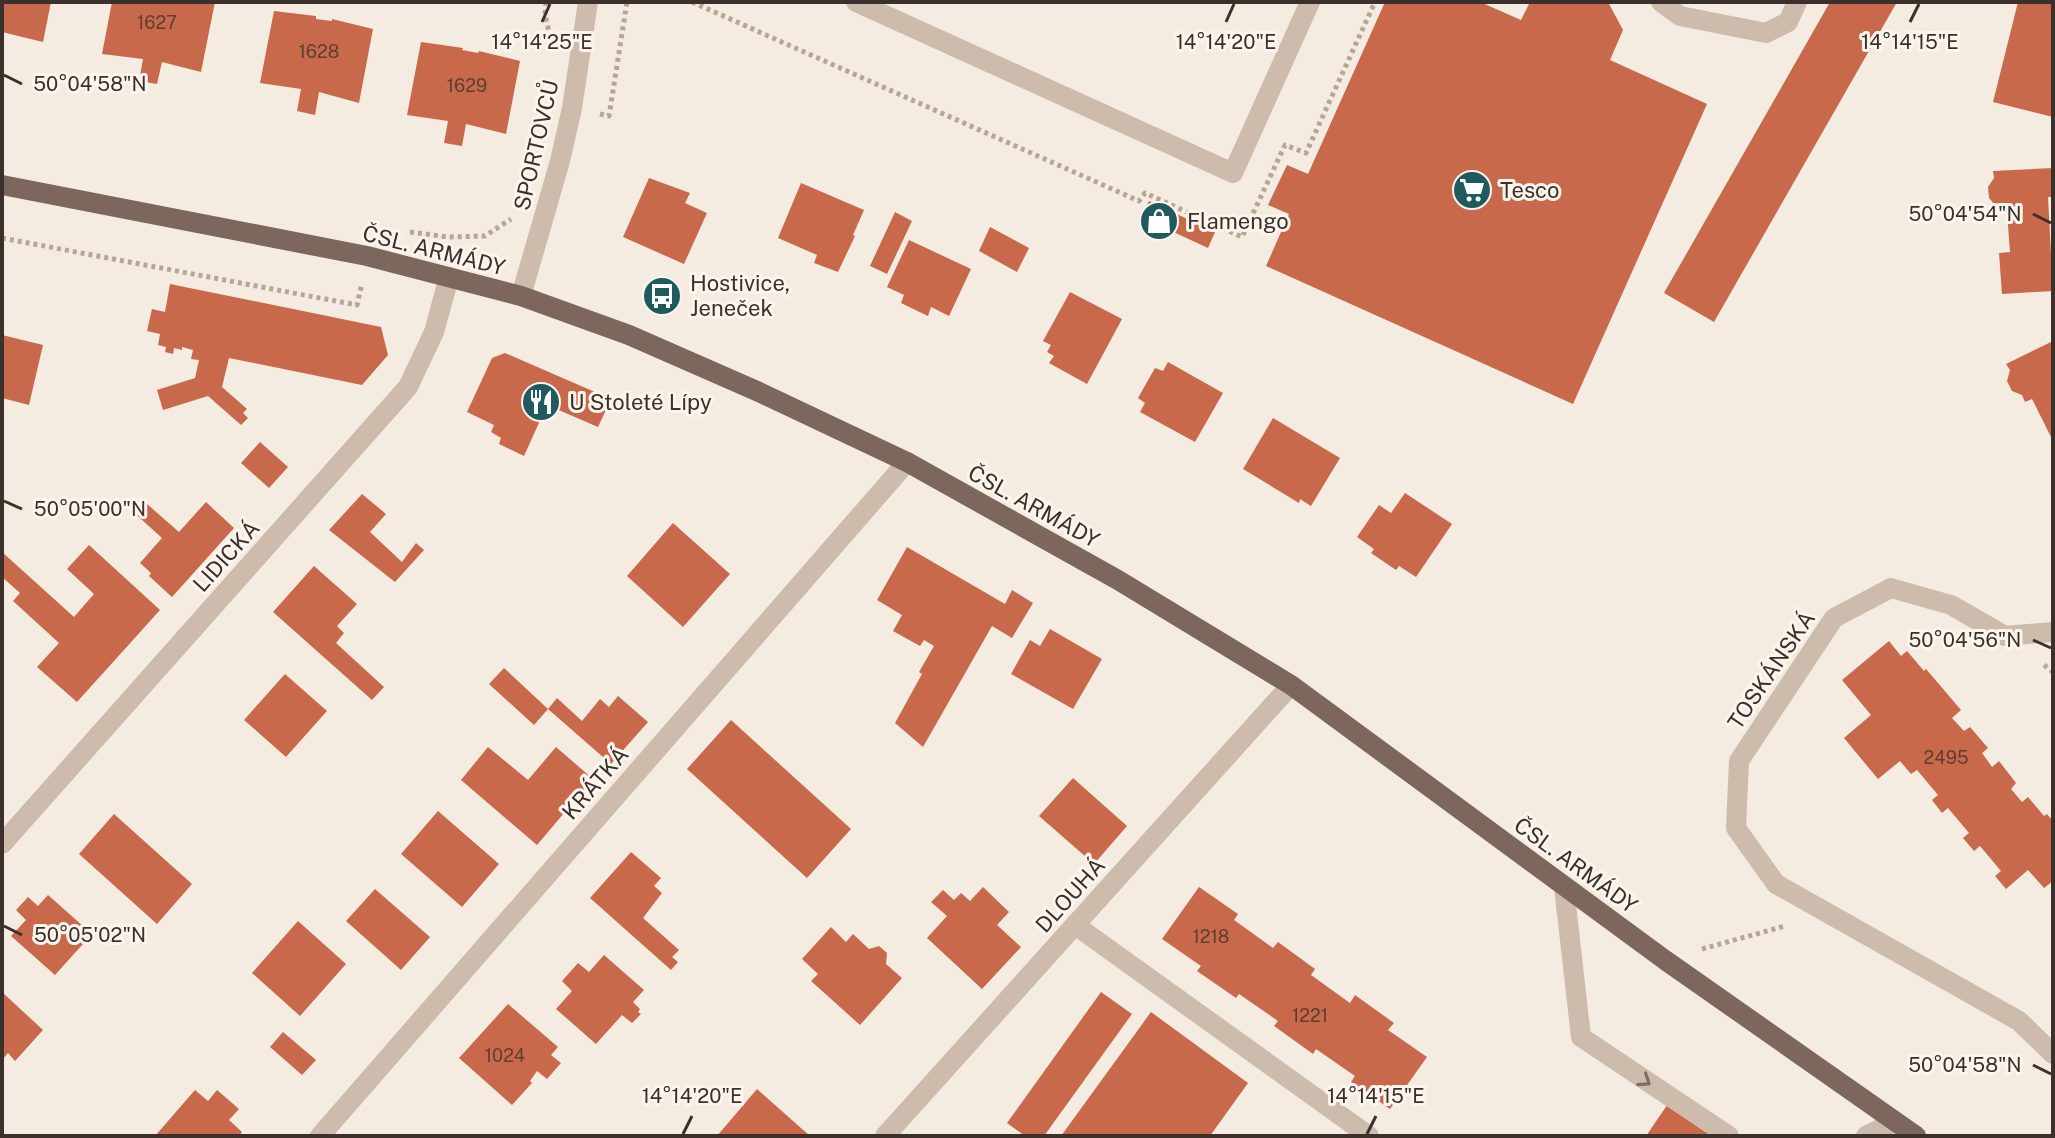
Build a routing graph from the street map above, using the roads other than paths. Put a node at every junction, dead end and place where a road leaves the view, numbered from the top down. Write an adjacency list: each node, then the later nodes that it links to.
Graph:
1 (588, 2): 8 (street, SPORTOVCŮ)
2 (856, 2): 3 (street)
3 (1310, 2)
4 (1661, 2): 5 (street)
5 (1797, 2)
6 (2, 185): 7 (main road, ČSL. ARMÁDY)
7 (449, 277): 8 (main road, ČSL. ARMÁDY); 12 (street, LIDICKÁ)
8 (521, 296): 9 (main road, ČSL. ARMÁDY)
9 (907, 462): 11 (main road, ČSL. ARMÁDY); 17 (street, KRÁTKÁ)
10 (2053, 632): 15 (street, TOSKÁNSKÁ)
11 (1291, 685): 13 (main road, ČSL. ARMÁDY); 14 (street, DLOUHÁ)
12 (2, 844)
13 (1564, 887): 16 (main road, ČSL. ARMÁDY); 20 (street, one-way to 20)
14 (1075, 925): 18 (street, DLOUHÁ); 19 (street)
15 (2053, 1054)
16 (1894, 1122): 21 (street); 22 (main road, ČSL. ARMÁDY)
17 (320, 1136)
18 (885, 1136)
19 (1369, 1136)
20 (1729, 1136)
21 (1866, 1136)
22 (1916, 1136)

